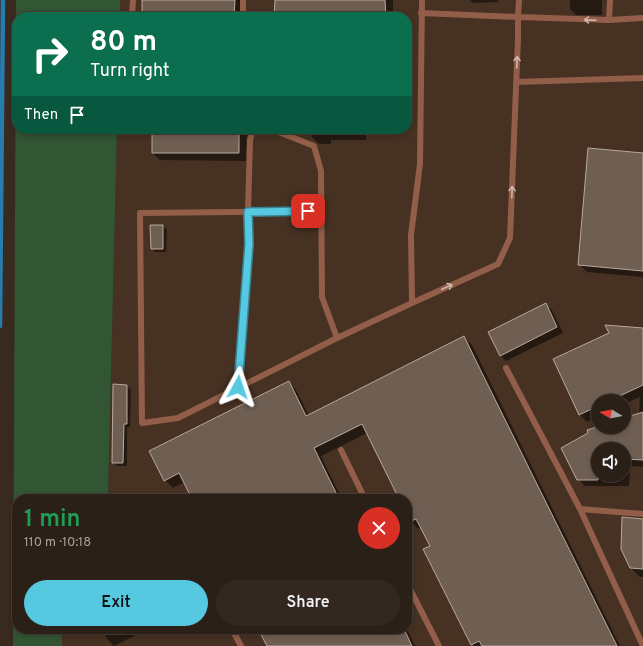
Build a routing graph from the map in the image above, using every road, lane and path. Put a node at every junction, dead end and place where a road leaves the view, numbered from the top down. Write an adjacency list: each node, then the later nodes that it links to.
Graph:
1 (133, 0): 6 (lane)
2 (243, 0): 7 (lane)
3 (422, 0): 8 (lane)
4 (518, 0): 9 (lane)
5 (610, 0): 11 (lane)
6 (132, 12)
7 (243, 12)
8 (422, 13): 9 (lane); 18 (lane)
9 (518, 17): 11 (lane, one-way to 9); 13 (lane, one-way to 9)
10 (643, 18): 11 (lane)
11 (609, 20)
12 (643, 78): 13 (lane)
13 (516, 82): 18 (lane, one-way to 13)
14 (252, 134): 17 (lane)
15 (284, 134): 16 (lane)
16 (322, 211): 17 (lane); 19 (lane)
17 (248, 212): 21 (lane); 21 (lane)
18 (412, 303): 19 (lane)
19 (337, 338): 21 (lane)
20 (506, 368): 24 (lane)
21 (238, 387)
22 (341, 450): 23 (lane)
23 (363, 494)
24 (580, 509): 25 (lane); 30 (lane)
25 (643, 514)
26 (412, 592): 29 (lane)
27 (234, 634): 28 (lane)
28 (240, 646)
29 (439, 646)
30 (643, 646)

